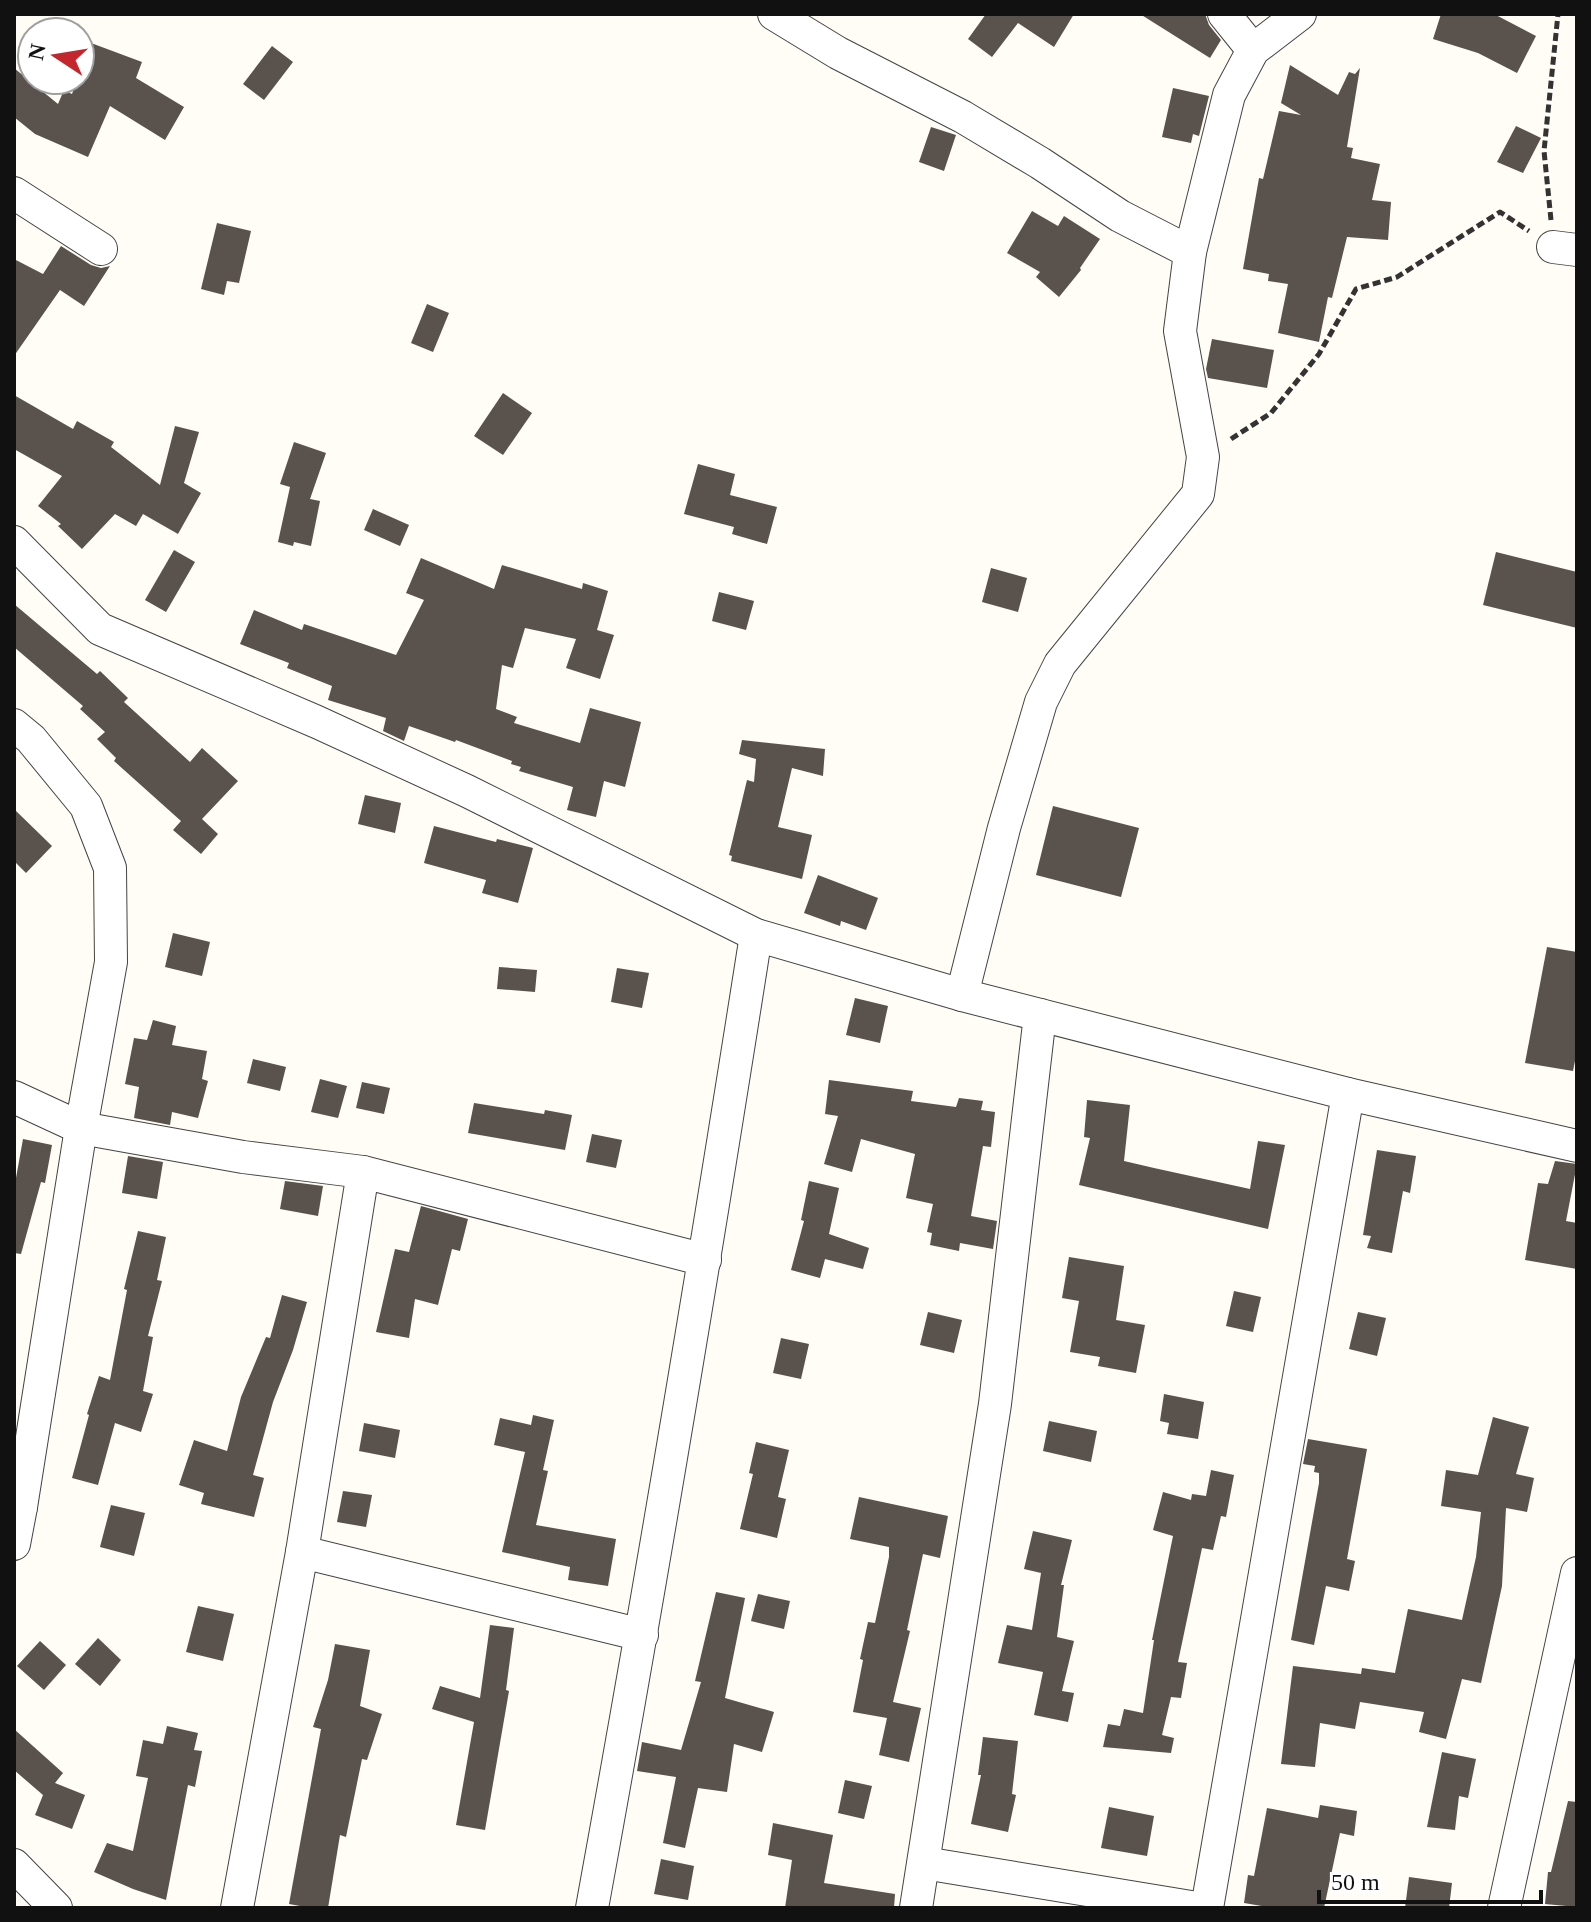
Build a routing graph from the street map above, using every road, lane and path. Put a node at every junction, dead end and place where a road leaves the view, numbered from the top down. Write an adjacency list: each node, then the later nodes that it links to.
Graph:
1 (774, 14): 9 (street)
2 (1224, 14): 5 (street)
3 (1300, 14): 5 (street)
4 (1558, 14): 8 (path)
5 (1253, 50): 9 (street)
6 (14, 193): 7 (street)
7 (101, 249)
8 (1565, 249): 10 (path)
9 (1190, 252): 10 (street)
10 (1203, 457): 14 (street)
11 (14, 542): 13 (street)
12 (14, 725): 18 (street)
13 (756, 935): 14 (street); 21 (street)
14 (962, 995): 15 (street)
15 (1040, 1015): 16 (street); 28 (street)
16 (1348, 1094): 19 (street); 35 (street)
17 (14, 1097): 18 (street)
18 (81, 1128): 20 (street); 22 (street)
19 (1577, 1146)
20 (363, 1172): 21 (street); 24 (street)
21 (705, 1260): 26 (street)
22 (18, 1504): 23 (street)
23 (14, 1544)
24 (302, 1552): 26 (street); 31 (street)
25 (1577, 1573): 27 (street)
26 (642, 1635): 32 (street)
27 (1564, 1689): 36 (street)
28 (924, 1863): 33 (street); 34 (street)
29 (14, 1865): 30 (street)
30 (56, 1908)
31 (237, 1908)
32 (592, 1908)
33 (916, 1908)
34 (1197, 1908)
35 (1207, 1908)
36 (1504, 1908)

